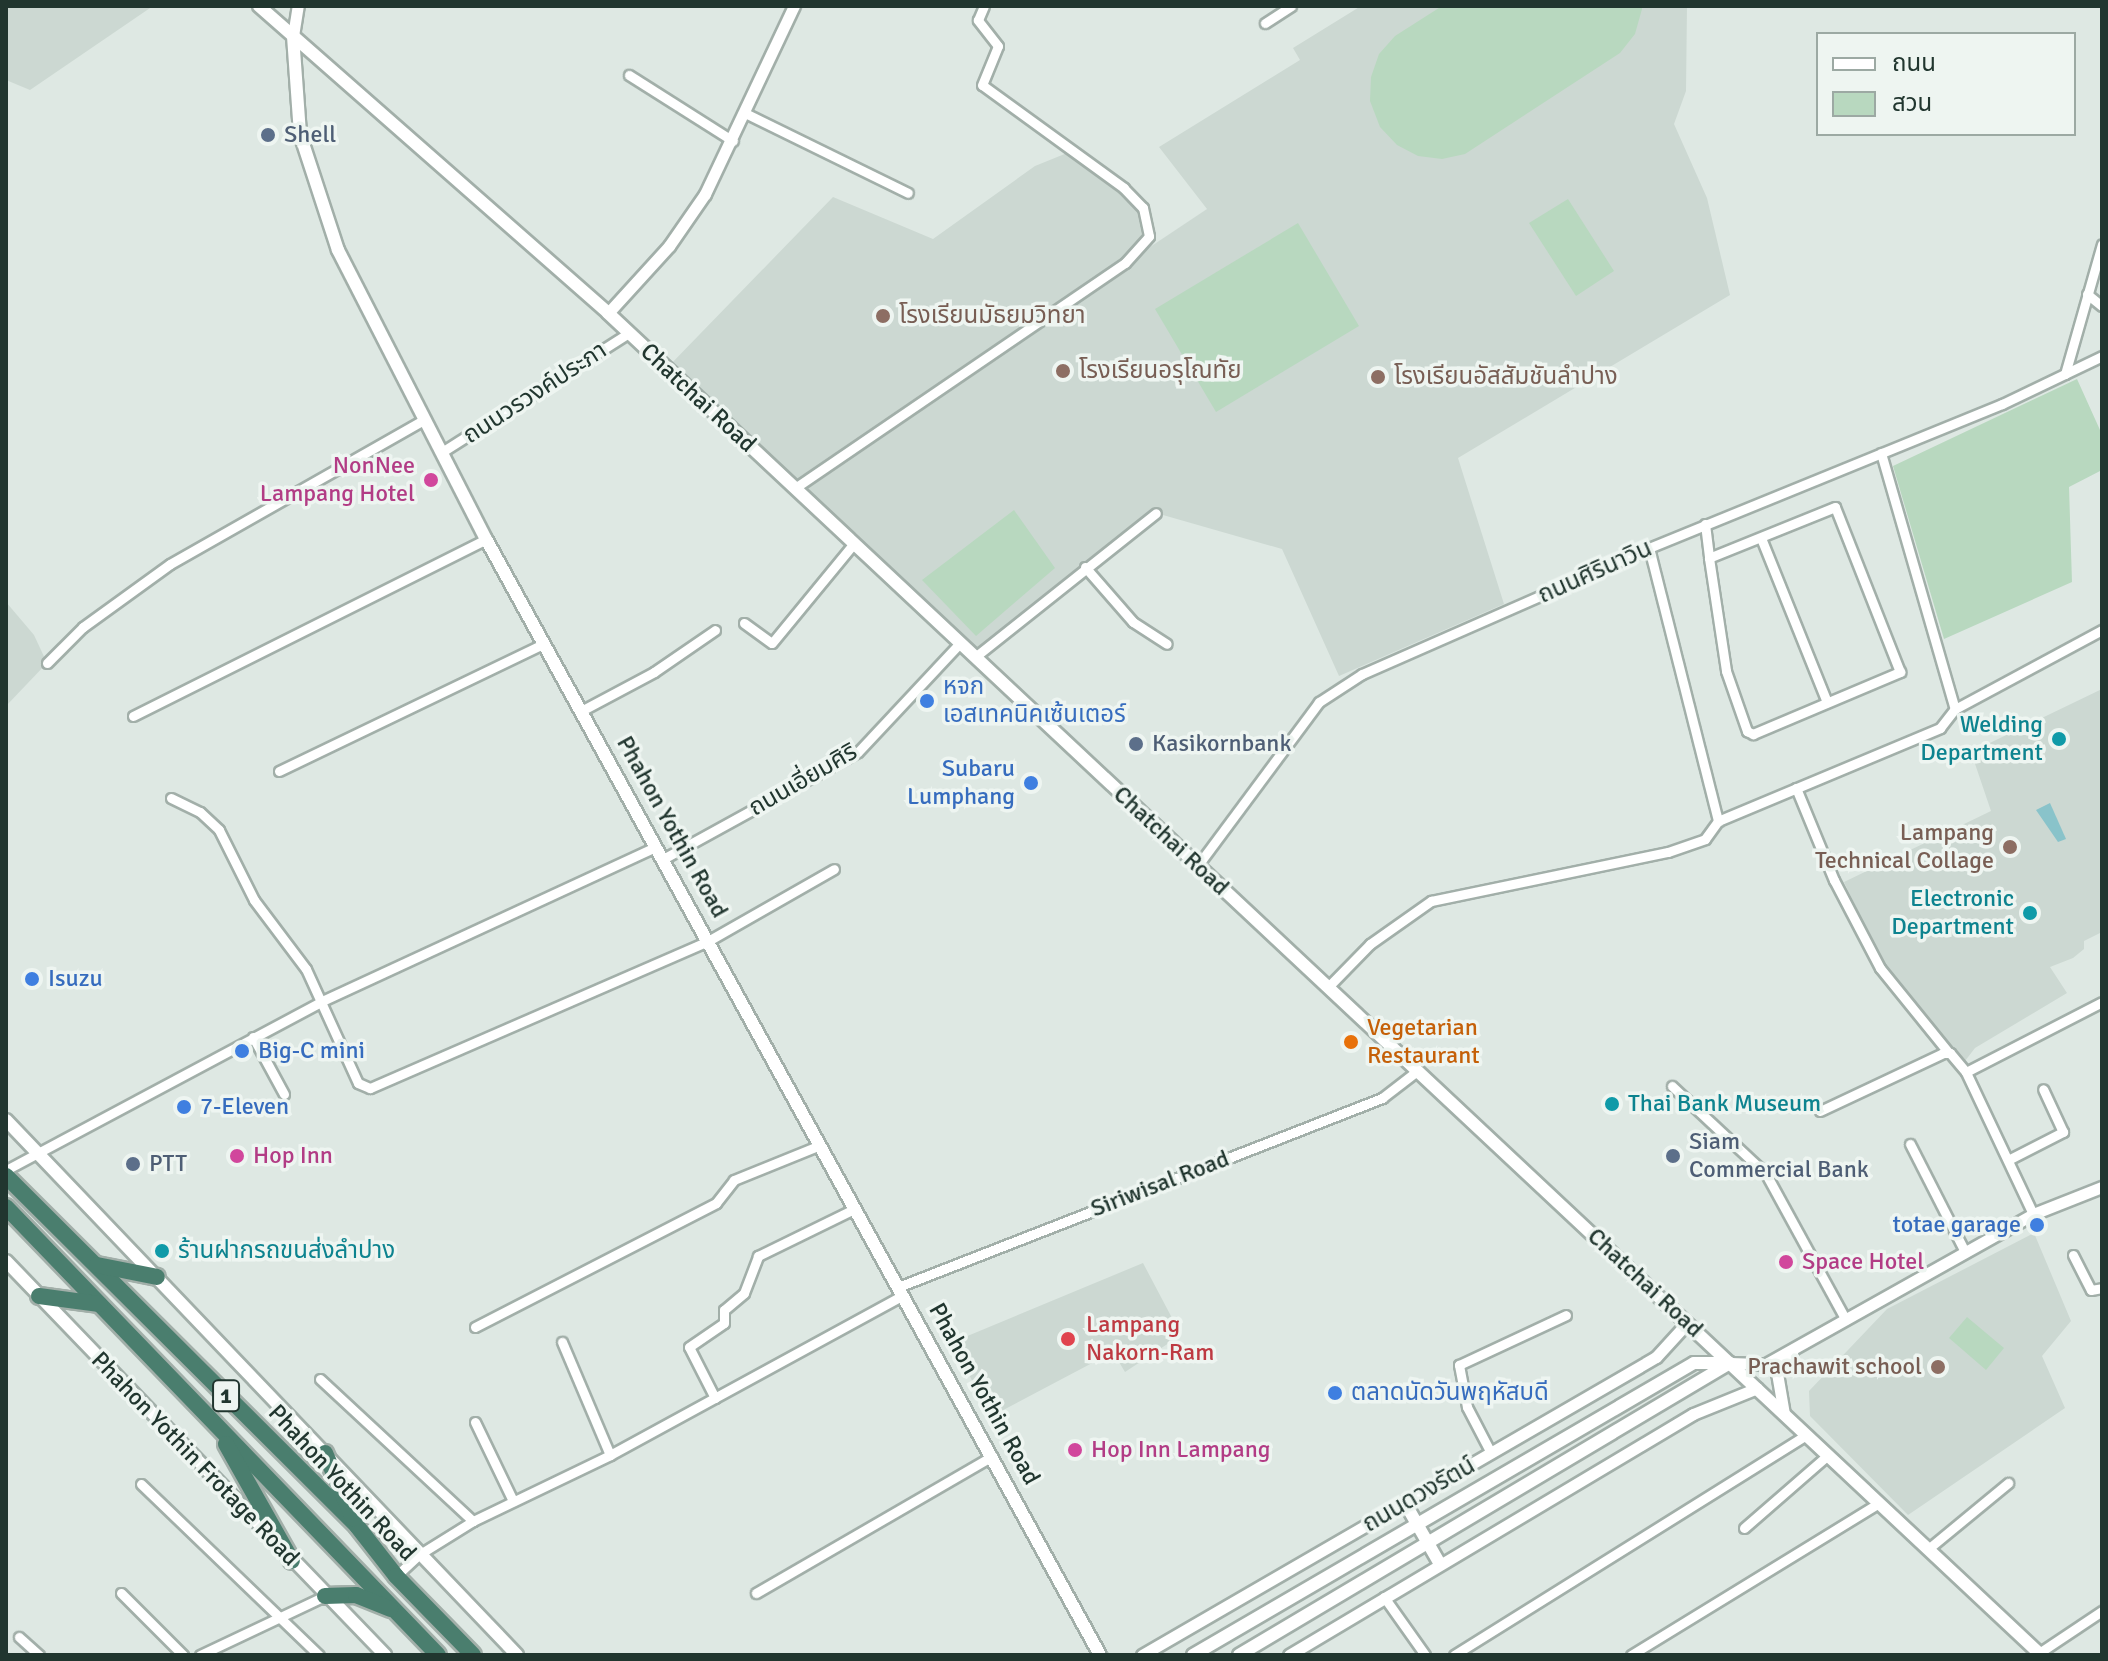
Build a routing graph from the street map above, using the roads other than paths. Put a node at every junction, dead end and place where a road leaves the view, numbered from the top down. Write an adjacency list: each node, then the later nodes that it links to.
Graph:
1 (259, 6): 7 (main road)
2 (298, 6): 7 (street)
3 (794, 6): 9 (street)
4 (984, 6): 22 (street)
5 (1291, 6): 6 (street)
6 (1265, 23)
7 (293, 36): 15 (main road, Chatchai Road); 19 (main road, Phahon Yothin Road)
8 (629, 75): 10 (street)
9 (747, 114): 10 (street); 11 (street)
10 (733, 141): 15 (street)
11 (908, 193)
12 (2102, 244): 13 (street)
13 (2087, 294): 14 (street); 18 (street)
14 (2102, 306)
15 (608, 313): 16 (main road, Chatchai Road)
16 (629, 333): 20 (street, ถนนวรวงค์ประภา); 22 (main road, Chatchai Road)
17 (2102, 356): 18 (street, ถนนศิรินาวิน)
18 (2065, 374): 21 (street, ถนนศิรินาวิน)
19 (425, 419): 20 (main road, Phahon Yothin Road); 38 (street)
20 (442, 452): 26 (main road, Phahon Yothin Road)
21 (1881, 453): 24 (street, ถนนศิรินาวิน); 40 (street)
22 (795, 488): 27 (main road, Chatchai Road)
23 (1156, 513): 30 (street)
24 (1705, 524): 28 (street, ถนนศิรินาวิน); 29 (street)
25 (1761, 538): 29 (street); 39 (street); 39 (street)
26 (486, 539): 35 (main road, Phahon Yothin Road); 42 (street)
27 (854, 543): 31 (street); 34 (main road, Chatchai Road)
28 (1649, 548): 46 (street); 48 (street, ถนนศิรินาวิน)
29 (1709, 558): 39 (street)
30 (1085, 567): 36 (street); 37 (street)
31 (744, 623)
32 (715, 630): 41 (street)
33 (2102, 630): 40 (street)
34 (960, 643): 37 (main road, Chatchai Road); 47 (street, ถนนเอี่ยมศิริ)
35 (543, 644): 41 (main road, Phahon Yothin Road); 43 (street)
36 (1167, 644)
37 (975, 657): 48 (main road, Chatchai Road)
38 (47, 663)
39 (1827, 702)
40 (1955, 709): 44 (street)
41 (581, 711): 47 (main road, Phahon Yothin Road)
42 (133, 716)
43 (279, 771)
44 (1796, 788): 46 (street); 55 (street)
45 (171, 798): 52 (street)
46 (1718, 821): 51 (street)
47 (659, 853): 50 (main road, Phahon Yothin Road); 52 (street, ถนนเอี่ยมศิริ)
48 (1198, 865): 51 (main road, Chatchai Road)
49 (834, 869): 50 (street)
50 (708, 941): 52 (street); 64 (main road, Phahon Yothin Road)
51 (1328, 987): 56 (main road, Chatchai Road)
52 (320, 1002): 54 (street, ถนนเอี่ยมศิริ)
53 (2102, 1002): 57 (street)
54 (253, 1037): 60 (street); 65 (street, ถนนเอี่ยมศิริ)
55 (1948, 1052): 57 (street); 61 (street)
56 (1417, 1071): 79 (street, Siriwisal Road); 84 (main road, Chatchai Road)
57 (1966, 1072): 66 (street)
58 (1672, 1086): 83 (street)
59 (2043, 1089): 66 (street)
60 (284, 1094)
61 (1820, 1111)
62 (6, 1120): 65 (main road, 1)
63 (1910, 1144): 73 (street)
64 (820, 1145): 71 (main road, Phahon Yothin Road); 85 (street)
65 (37, 1152): 67 (street, ถนนเอี่ยมศิริ); 77 (main road, 1)
66 (2008, 1160): 72 (street)
67 (6, 1170)
68 (6, 1176): 76 (highway, Phahon Yothin Road / 1)
69 (2102, 1187): 72 (street)
70 (6, 1207): 81 (highway, Phahon Yothin Road / 1)
71 (854, 1209): 79 (main road, Phahon Yothin Road); 91 (street)
72 (2033, 1214): 73 (street)
73 (1965, 1252): 83 (street)
74 (2073, 1255): 78 (street)
75 (6, 1261): 80 (main road, Phahon Yothin Frotage Road)
76 (95, 1265): 77 (highway); 108 (highway, Phahon Yothin Road / 1)
77 (157, 1277): 96 (main road, 1)
78 (2102, 1288)
79 (900, 1291): 91 (street, Siriwisal Road); 100 (main road, Phahon Yothin Road)
80 (39, 1296): 81 (highway); 113 (main road, Phahon Yothin Frotage Road)
81 (99, 1304): 93 (highway, Phahon Yothin Road / 1)
82 (1566, 1315): 97 (street)
83 (1846, 1320): 87 (street)
84 (1687, 1323): 88 (main road, Chatchai Road); 97 (street, ถนนดวงรัตน์)
85 (475, 1327)
86 (562, 1342): 98 (street)
87 (1794, 1350): 88 (street); 92 (street)
88 (1730, 1363): 90 (main road, Chatchai Road); 107 (main road); 110 (main road)
89 (320, 1379): 106 (street)
90 (1757, 1388): 92 (main road, Chatchai Road); 114 (street)
91 (715, 1398): 98 (street, Siriwisal Road)
92 (1784, 1414): 95 (main road, Chatchai Road)
93 (213, 1422): 113 (highway); 120 (highway, Phahon Yothin Road / 1)
94 (475, 1422): 103 (street)
95 (1806, 1435): 99 (main road, Chatchai Road); 141 (street)
96 (325, 1453): 108 (highway); 112 (main road, 1)
97 (1491, 1453): 104 (street, ถนนดวงรัตน์)
98 (610, 1455): 103 (street, Siriwisal Road)
99 (1828, 1455): 105 (main road, Chatchai Road); 109 (street)
100 (992, 1456): 117 (street); 135 (main road, Phahon Yothin Road)
101 (2008, 1483): 111 (street)
102 (141, 1484): 122 (street)
103 (513, 1501): 106 (street, Siriwisal Road)
104 (1405, 1503): 107 (main road); 136 (street, ถนนดวงรัตน์)
105 (1879, 1503): 111 (main road, Chatchai Road); 142 (street)
106 (473, 1521): 112 (street, Siriwisal Road)
107 (1417, 1525): 110 (main road); 137 (main road)
108 (357, 1526): 115 (highway, Phahon Yothin Road / 1)
109 (1744, 1528)
110 (1428, 1543): 114 (main road); 138 (main road)
111 (1928, 1549): 125 (main road, Chatchai Road)
112 (420, 1554): 115 (street, Siriwisal Road); 134 (main road, 1)
113 (292, 1561): 118 (main road, Phahon Yothin Frotage Road)
114 (1440, 1564): 119 (street)
115 (396, 1576): 133 (highway, Phahon Yothin Road / 1)
116 (121, 1593): 128 (street)
117 (756, 1593)
118 (325, 1596): 120 (highway); 122 (street); 131 (main road, Phahon Yothin Frotage Road)
119 (1384, 1597): 139 (street); 140 (street)
120 (395, 1611): 132 (highway, Phahon Yothin Road / 1)
121 (2102, 1611): 125 (street)
122 (281, 1615): 129 (street); 130 (street)
123 (19, 1637): 124 (street)
124 (28, 1645): 126 (street); 127 (street)
125 (2040, 1654)
126 (19, 1655)
127 (39, 1655)
128 (183, 1655)
129 (200, 1655)
130 (319, 1655)
131 (385, 1655)
132 (438, 1655)
133 (473, 1655)
134 (517, 1655)
135 (1100, 1655)
136 (1142, 1655)
137 (1193, 1655)
138 (1239, 1655)
139 (1289, 1655)
140 (1425, 1655)
141 (1454, 1655)
142 (1631, 1655)

